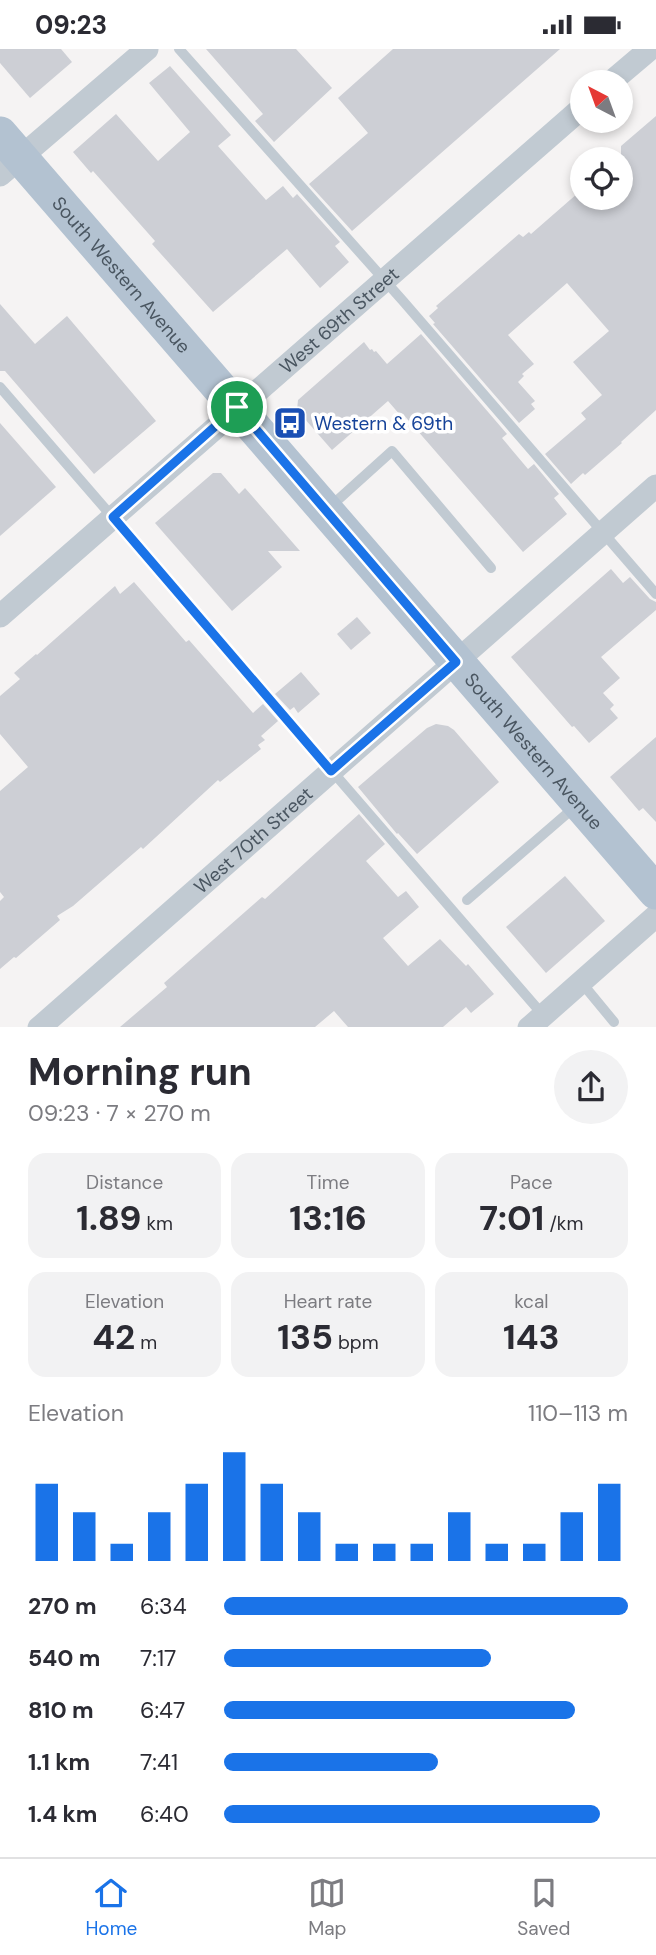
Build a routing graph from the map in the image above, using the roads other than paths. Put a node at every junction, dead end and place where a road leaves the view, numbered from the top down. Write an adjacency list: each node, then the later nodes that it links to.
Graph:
1 (147, 49): 6 (street)
2 (179, 49): 7 (lane)
3 (650, 49): 4 (street)
4 (625, 70)
5 (570, 118): 7 (street, West 69th Street)
6 (7, 156): 9 (main road, South Western Avenue)
7 (384, 279): 9 (street, West 69th Street); 13 (lane)
8 (0, 387): 12 (lane)
9 (237, 407): 11 (main road, South Western Avenue); 12 (street, West 69th Street)
10 (656, 486): 13 (street, West 70th Street)
11 (326, 511): 14 (lane); 17 (main road, South Western Avenue)
12 (113, 517): 16 (street, West 69th Street); 18 (lane)
13 (604, 532): 15 (lane); 17 (street, West 70th Street)
14 (491, 568)
15 (656, 594)
16 (0, 616)
17 (456, 662): 18 (street, West 70th Street); 19 (main road, South Western Avenue)
18 (331, 771): 24 (lane); 26 (street, West 70th Street)
19 (579, 803): 20 (main road, South Western Avenue); 21 (lane)
20 (656, 892)
21 (467, 900)
22 (656, 916): 23 (street)
23 (581, 982): 24 (street); 25 (lane)
24 (536, 1021)
25 (614, 1022)
26 (39, 1027)

